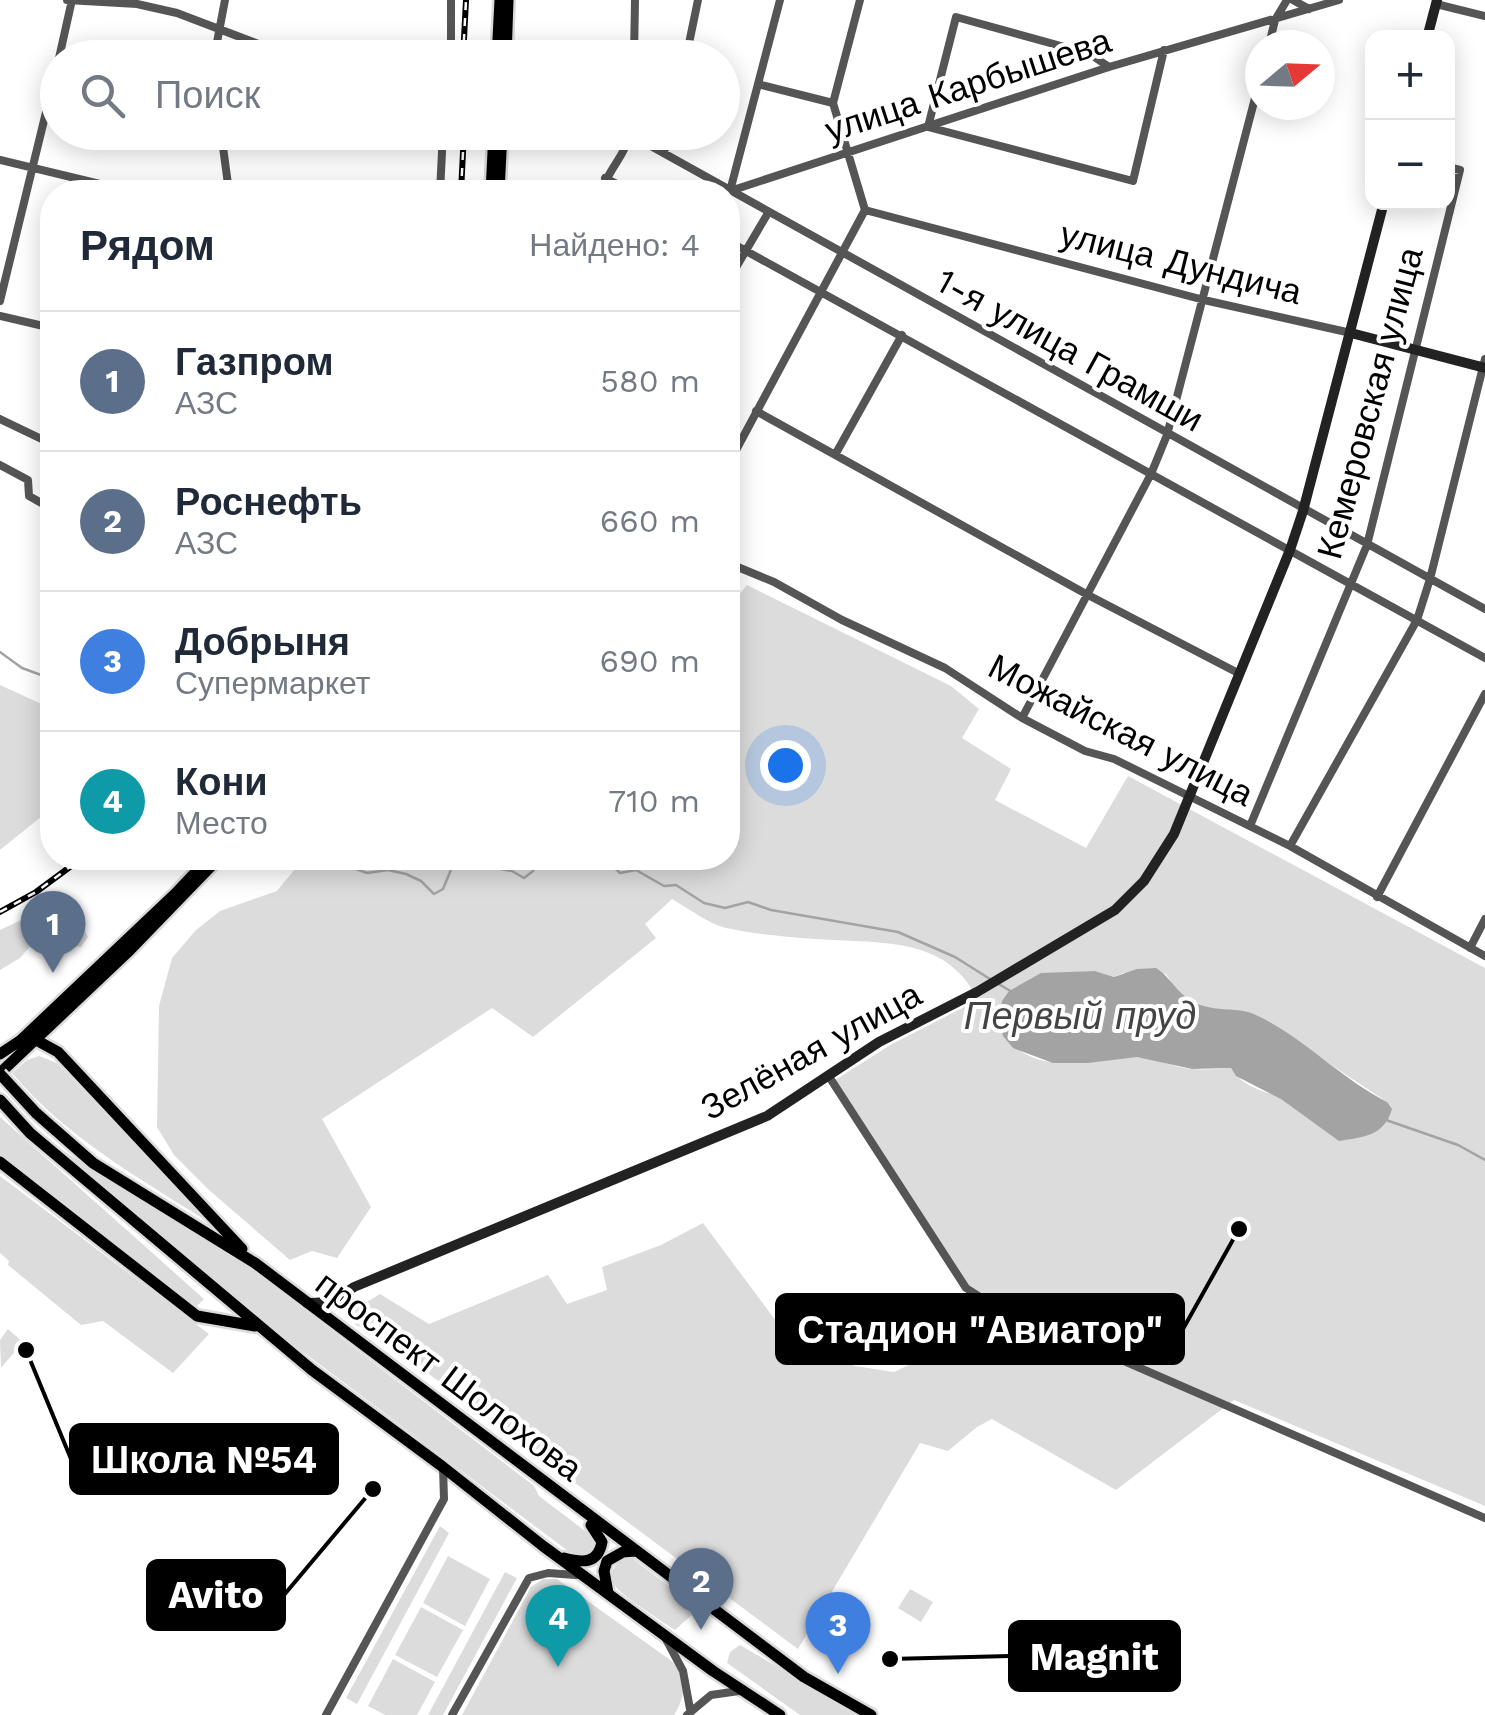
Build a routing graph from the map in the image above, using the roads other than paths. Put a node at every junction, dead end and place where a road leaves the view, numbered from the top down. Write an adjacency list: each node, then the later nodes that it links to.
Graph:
1 (70, 0): 16 (street); 19 (street)
2 (226, 0): 16 (street)
3 (451, 0): 22 (street)
4 (500, 0): 23 (main road)
5 (508, 0): 24 (main road)
6 (636, 0): 25 (street)
7 (698, 0): 26 (street)
8 (780, 0): 29 (street)
9 (860, 0): 30 (street)
10 (1290, 0): 13 (street); 15 (street)
11 (1339, 0): 13 (street, улица Карбышева)
12 (1436, 2): 14 (street); 18 (street)
13 (1309, 10): 15 (street, улица Карбышева)
14 (1485, 16)
15 (1275, 20): 17 (street); 27 (street, улица Карбышева)
16 (218, 27): 20 (street); 21 (street)
17 (1272, 30)
18 (1429, 30)
19 (62, 40)
20 (216, 40)
21 (251, 40)
22 (451, 40)
23 (498, 40)
24 (507, 40)
25 (635, 40)
26 (690, 40)
27 (1164, 50): 28 (street, улица Карбышева); 32 (street)
28 (1109, 67): 32 (street, улица Карбышева); 32 (street)
29 (758, 84): 30 (street); 53 (street)
30 (833, 103): 41 (street)
31 (1249, 120): 66 (street)
32 (928, 128): 41 (street, улица Карбышева)
33 (40, 135): 43 (street)
34 (224, 150): 47 (street)
35 (442, 150): 48 (street)
36 (493, 150): 49 (main road)
37 (501, 150): 50 (main road)
38 (626, 150): 45 (street)
39 (659, 150): 40 (street, 1-я улица Грамши)
40 (663, 152): 52 (street, 1-я улица Грамши)
41 (846, 155): 54 (street, улица Карбышева); 57 (street)
42 (0, 160): 43 (street)
43 (32, 169): 46 (street); 67 (street)
44 (1455, 169): 55 (street, Кемеровская улица)
45 (605, 178): 51 (street)
46 (80, 180)
47 (228, 180)
48 (441, 180)
49 (492, 180)
50 (500, 180)
51 (609, 180)
52 (711, 180)
53 (733, 180)
54 (740, 188)
55 (1455, 190)
56 (740, 197): 60 (street, 1-я улица Грамши)
57 (865, 210): 63 (street); 66 (street, улица Дундича)
58 (1382, 210): 70 (street, Зелёная улица)
59 (1450, 210): 72 (street, Кемеровская улица)
60 (768, 213): 62 (street); 63 (street, 1-я улица Грамши)
61 (740, 247): 62 (street)
62 (746, 250): 64 (street); 65 (street)
63 (841, 254): 65 (street); 76 (street, 1-я улица Грамши)
64 (740, 261)
65 (822, 291): 71 (street); 74 (street)
66 (1204, 300): 70 (street, улица Дундича); 76 (street)
67 (0, 301)
68 (0, 316): 69 (street)
69 (40, 325)
70 (1351, 333): 72 (street, улица Дундича); 83 (street, Зелёная улица)
71 (902, 336): 79 (street); 81 (street)
72 (1416, 350): 73 (street, улица Дундича); 84 (street, Кемеровская улица)
73 (1484, 364): 87 (street)
74 (756, 411): 78 (street); 79 (street)
75 (0, 419): 77 (street)
76 (1167, 435): 81 (street); 83 (street, 1-я улица Грамши)
77 (40, 438)
78 (740, 442)
79 (835, 455): 89 (street)
80 (0, 466): 82 (street)
81 (1151, 474): 85 (street); 89 (street)
82 (40, 503)
83 (1303, 511): 84 (street, 1-я улица Грамши); 85 (street, Зелёная улица)
84 (1367, 545): 87 (street, 1-я улица Грамши); 88 (street, Кемеровская улица)
85 (1290, 550): 88 (street); 93 (street, Зелёная улица)
86 (740, 569): 95 (street, Можайская улица)
87 (1430, 579): 90 (street, 1-я улица Грамши); 91 (street)
88 (1348, 583): 91 (street); 97 (street, Кемеровская улица)
89 (1088, 595): 93 (street); 95 (street)
90 (1485, 610)
91 (1416, 620): 92 (street); 98 (street)
92 (1485, 658)
93 (1240, 674): 96 (street, Зелёная улица)
94 (1485, 694): 101 (street)
95 (1022, 718): 96 (street, Можайская улица)
96 (1190, 796): 97 (street, Можайская улица); 110 (street, Зелёная улица)
97 (1250, 826): 98 (street, Можайская улица)
98 (1290, 846): 101 (street, Можайская улица)
99 (198, 870): 106 (main road)
100 (207, 870): 105 (main road)
101 (1377, 896): 103 (street, Можайская улица)
102 (1485, 918): 103 (street)
103 (1470, 948): 104 (street, Можайская улица)
104 (1485, 956)
105 (62, 1015): 107 (main road); 108 (main road)
106 (20, 1040): 107 (main road); 109 (main road)
107 (36, 1040): 108 (main road); 111 (main road)
108 (58, 1052): 111 (main road); 114 (main road)
109 (0, 1054)
110 (828, 1075): 115 (street, Зелёная улица); 121 (street)
111 (0, 1076): 114 (main road, проспект Шолохова, bridge)
112 (0, 1100): 117 (main road)
113 (0, 1162): 117 (main road)
114 (255, 1263): 116 (main road, проспект Шолохова)
115 (340, 1297): 116 (street, Зелёная улица); 118 (street)
116 (308, 1303): 118 (main road, проспект Шолохова)
117 (259, 1327): 119 (main road)
118 (341, 1329): 120 (main road, проспект Шолохова)
119 (443, 1467): 123 (main road); 129 (street)
120 (568, 1501): 122 (main road, проспект Шолохова); 123 (main road)
121 (1485, 1518)
122 (635, 1551): 125 (main road); 132 (main road, проспект Шолохова)
123 (560, 1558): 124 (main road)
124 (588, 1578): 125 (main road); 130 (street)
125 (608, 1593): 126 (main road)
126 (663, 1634): 127 (main road); 128 (street)
127 (742, 1690): 128 (street); 131 (main road)
128 (688, 1712)
129 (326, 1715)
130 (452, 1715)
131 (780, 1715)
132 (871, 1715)

